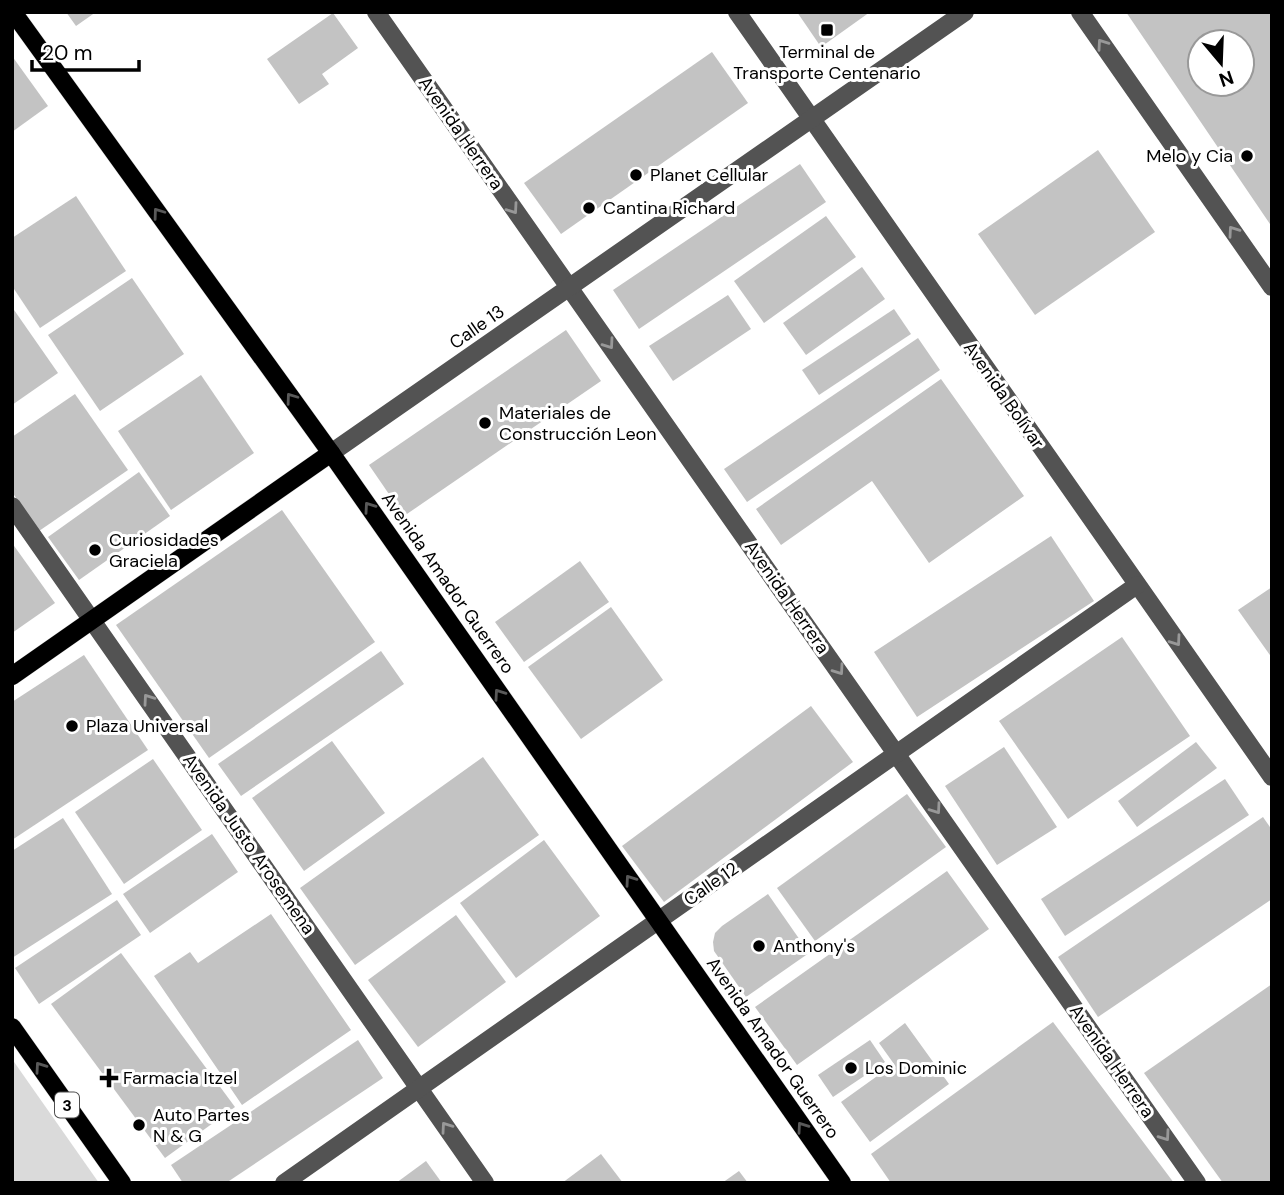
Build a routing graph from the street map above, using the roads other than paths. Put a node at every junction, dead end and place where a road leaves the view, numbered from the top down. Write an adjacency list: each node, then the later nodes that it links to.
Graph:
1 (13, 12): 9 (main road, Avenida Amador Guerrero, one-way to 1)
2 (376, 12): 8 (street, Avenida Herrera, one-way to 8)
3 (737, 12): 6 (street, Avenida Bolívar)
4 (965, 12): 6 (street, Calle 13)
5 (1080, 12): 7 (street, one-way to 5)
6 (811, 119): 8 (street, Calle 13); 11 (street, Avenida Bolívar)
7 (1272, 286)
8 (569, 288): 9 (street, Calle 13); 14 (street, Avenida Herrera, one-way to 14)
9 (331, 453): 12 (main road, Calle 13); 16 (main road, Avenida Amador Guerrero, one-way to 9)
10 (12, 506): 12 (street, Avenida Justo Arosemena)
11 (1137, 585): 14 (street, Calle 12); 15 (street, Avenida Bolívar, one-way to 15)
12 (93, 620): 13 (main road, Calle 13); 18 (street, Avenida Justo Arosemena, one-way to 12)
13 (12, 676)
14 (897, 753): 16 (street, Calle 12); 23 (street, Avenida Herrera, one-way to 23)
15 (1272, 777)
16 (658, 921): 18 (street, Calle 12); 22 (main road, Avenida Amador Guerrero, one-way to 16)
17 (12, 1027): 19 (main road, 3, one-way to 17)
18 (419, 1088): 20 (street, Calle 12); 21 (street, Avenida Justo Arosemena, one-way to 18)
19 (122, 1183)
20 (284, 1183)
21 (485, 1183)
22 (842, 1183)
23 (1197, 1183)

